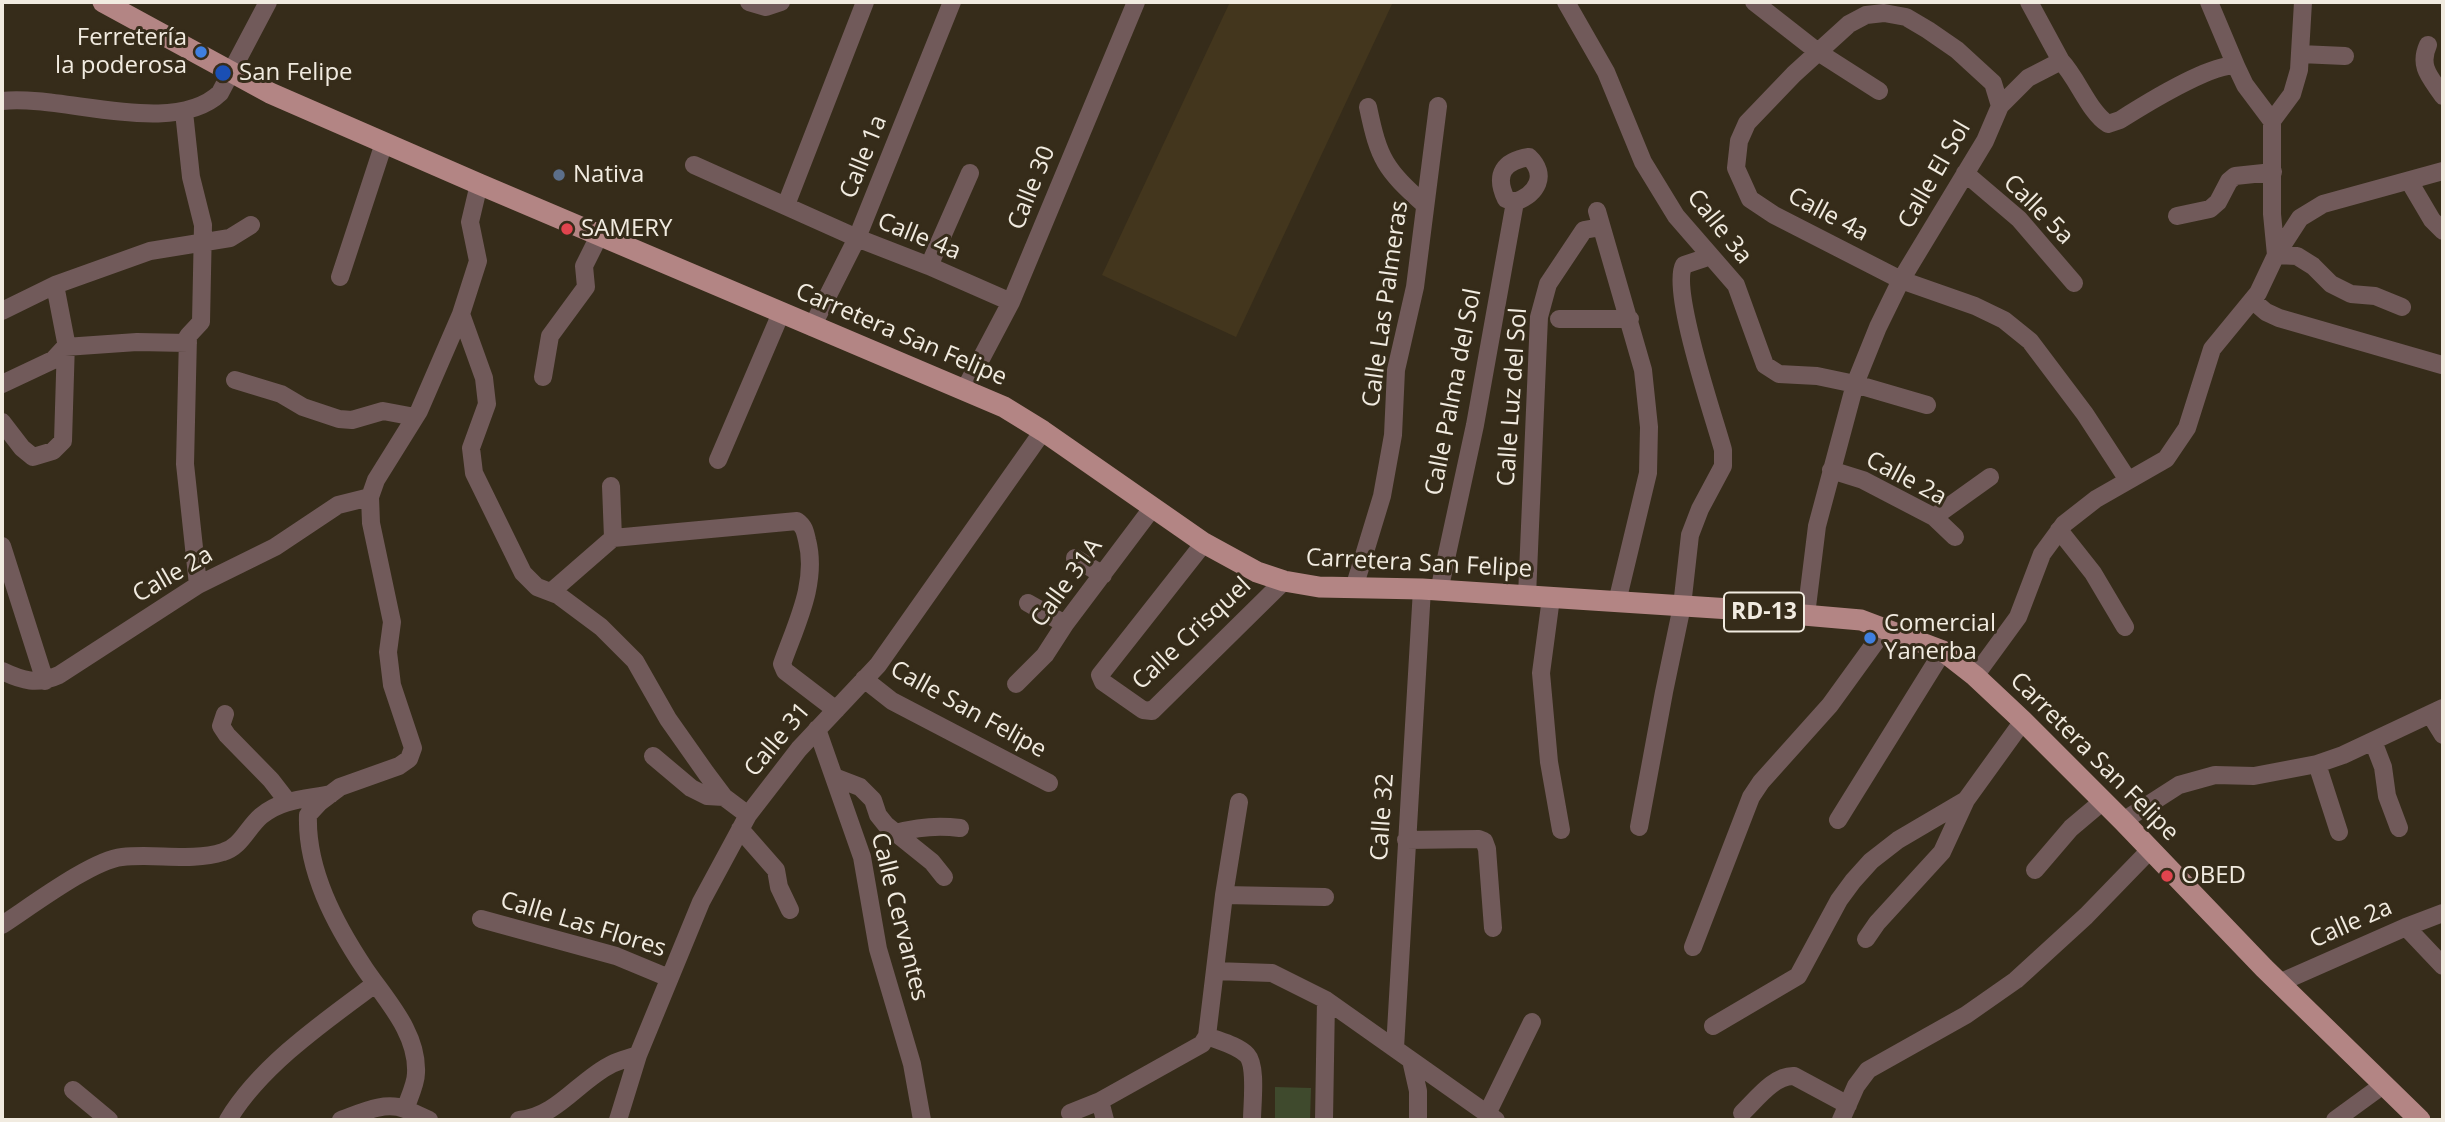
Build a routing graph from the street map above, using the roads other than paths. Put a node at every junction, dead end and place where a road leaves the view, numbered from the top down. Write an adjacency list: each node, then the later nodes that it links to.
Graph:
1 (103, 2): 19 (main road, Carretera San Felipe / RD-13)
2 (268, 2): 19 (street)
3 (780, 2): 12 (street)
4 (865, 2): 37 (street)
5 (952, 2): 43 (street, Calle 1a)
6 (1136, 2): 53 (street, Calle 30)
7 (1566, 2): 46 (street, Calle 3a)
8 (1754, 2): 14 (street)
9 (2029, 2): 17 (street)
10 (2209, 2): 18 (street)
11 (2303, 2): 15 (street)
12 (752, 3)
13 (2428, 45): 21 (street)
14 (1818, 52): 20 (street); 24 (street); 49 (street, Calle 4a)
15 (2300, 54): 16 (street); 27 (street)
16 (2346, 56)
17 (2062, 61): 18 (street); 24 (street, Calle El Sol)
18 (2236, 66): 27 (street)
19 (233, 71): 26 (street); 28 (main road, Carretera San Felipe / RD-13)
20 (1879, 91)
21 (2443, 96)
22 (2, 101): 26 (street)
23 (1438, 106): 38 (street, Calle Las Palmeras)
24 (2000, 106): 33 (street, Calle El Sol)
25 (1368, 107): 38 (street)
26 (184, 112): 44 (street)
27 (2272, 121): 31 (street)
28 (384, 143): 35 (main road, Carretera San Felipe / RD-13); 48 (street)
29 (694, 164): 37 (street, Calle 4a)
30 (2443, 171): 34 (street)
31 (2273, 172): 39 (street); 45 (street)
32 (970, 173): 47 (street)
33 (1965, 173): 49 (street, Calle El Sol); 50 (street, Calle 5a)
34 (2409, 181): 41 (street); 45 (street)
35 (479, 184): 42 (main road, Carretera San Felipe / RD-13); 57 (street)
36 (1515, 202): 91 (street, Calle Palma del Sol)
37 (786, 205): 43 (street, Calle 4a)
38 (1425, 205): 90 (street, Calle Las Palmeras)
39 (2177, 216)
40 (251, 225): 44 (street)
41 (2443, 231)
42 (599, 236): 56 (main road, Carretera San Felipe / RD-13); 64 (street)
43 (858, 239): 47 (street, Calle 4a); 60 (street, Calle 1a)
44 (203, 242): 51 (street); 61 (street)
45 (2276, 255): 52 (street); 54 (street)
46 (1711, 256): 67 (street, Calle 3a); 97 (street)
47 (929, 266): 53 (street, Calle 4a)
48 (340, 277)
49 (1901, 280): 67 (street, Calle El Sol); 76 (street, Calle 4a)
50 (2074, 284)
51 (55, 285): 55 (street); 62 (street)
52 (2252, 300): 63 (street); 76 (street)
53 (1011, 302): 68 (street, Calle 30)
54 (2402, 307)
55 (2, 311)
56 (780, 313): 60 (main road, Carretera San Felipe / RD-13); 73 (street)
57 (461, 314): 70 (street); 92 (street)
58 (1559, 319): 59 (street)
59 (1630, 319): 93 (street, Calle Luz del Sol); 95 (street)
60 (812, 327): 68 (main road, Carretera San Felipe / RD-13)
61 (188, 343): 62 (street); 89 (street)
62 (65, 347): 66 (street); 71 (street)
63 (2442, 365)
64 (543, 377)
65 (235, 380): 70 (street)
66 (2, 384)
67 (1855, 384): 69 (street, Calle 3a); 74 (street, Calle El Sol)
68 (965, 389): 72 (main road, Carretera San Felipe / RD-13)
69 (1927, 405)
70 (415, 417): 78 (street)
71 (2, 422)
72 (1043, 431): 79 (main road, Carretera San Felipe / RD-13); 105 (street, Calle 31)
73 (718, 460)
74 (1831, 470): 80 (street, Calle 2a); 98 (street, Calle El Sol)
75 (1990, 477): 80 (street)
76 (2128, 480): 81 (street)
77 (611, 486): 83 (street)
78 (370, 497): 89 (street, Calle 2a); 119 (street)
79 (1153, 507): 84 (main road, Carretera San Felipe / RD-13); 87 (street, Calle 31A)
80 (1934, 517): 82 (street, Calle 2a)
81 (2059, 530): 100 (street); 104 (street)
82 (1955, 537)
83 (613, 538): 92 (street); 108 (street)
84 (1203, 543): 88 (main road, Carretera San Felipe / RD-13); 88 (street, Calle Crisquel)
85 (2, 546): 106 (street)
86 (1074, 558): 87 (street)
87 (1103, 575): 99 (street, Calle 31A)
88 (1284, 581): 90 (main road, Carretera San Felipe / RD-13)
89 (198, 585): 106 (street, Calle 2a)
90 (1354, 588): 91 (main road, Carretera San Felipe / RD-13)
91 (1430, 590): 93 (main road, Carretera San Felipe / RD-13); 134 (street, Calle 32)
92 (551, 592): 120 (street)
93 (1527, 596): 94 (main road, Carretera San Felipe / RD-13)
94 (1551, 598): 95 (main road, Carretera San Felipe / RD-13); 131 (street)
95 (1617, 602): 97 (main road, Carretera San Felipe / RD-13)
96 (1028, 603): 99 (street)
97 (1682, 606): 98 (main road, Carretera San Felipe / RD-13); 128 (street)
98 (1806, 615): 101 (main road, Carretera San Felipe / RD-13)
99 (1065, 624): 107 (street, Calle 31A)
100 (2126, 627)
101 (1885, 629): 102 (main road, Carretera San Felipe / RD-13); 147 (street)
102 (1943, 651): 104 (main road, Carretera San Felipe / RD-13); 125 (street)
103 (2, 671): 106 (street)
104 (1975, 676): 111 (main road, Carretera San Felipe / RD-13)
105 (864, 680): 108 (street, Calle 31); 118 (street, Calle San Felipe)
106 (45, 681)
107 (1016, 684)
108 (836, 710): 112 (street, Calle 31)
109 (2437, 711): 113 (street); 114 (street)
110 (225, 714): 123 (street)
111 (2023, 721): 121 (street); 122 (main road, Carretera San Felipe / RD-13)
112 (817, 729): 117 (street, Calle Cervantes); 127 (street, Calle 31)
113 (2443, 736)
114 (2373, 741): 116 (street); 130 (street)
115 (653, 756): 120 (street)
116 (2317, 764): 126 (street); 132 (street)
117 (834, 777): 133 (street); 174 (street, Calle Cervantes)
118 (1049, 783)
119 (331, 794): 123 (street); 152 (street)
120 (724, 797): 127 (street)
121 (1966, 800): 146 (street); 155 (street)
122 (2103, 801): 126 (main road, Carretera San Felipe / RD-13); 136 (street)
123 (288, 802): 143 (street)
124 (1239, 802): 138 (street)
125 (1839, 820)
126 (2123, 821): 135 (main road, Carretera San Felipe / RD-13)
127 (744, 822): 140 (street); 150 (street, Calle 31)
128 (1639, 827)
129 (960, 828): 133 (street)
130 (2399, 828)
131 (1562, 830)
132 (2339, 832)
133 (897, 833): 137 (street)
134 (1406, 840): 145 (street); 157 (street, Calle 32)
135 (2150, 850): 151 (main road, Carretera San Felipe / RD-13); 166 (street)
136 (2035, 870)
137 (944, 877)
138 (1224, 895): 139 (street); 149 (street)
139 (1325, 897)
140 (790, 910)
141 (2443, 913): 144 (street, Calle 2a)
142 (481, 919): 150 (street, Calle Las Flores)
143 (2, 925)
144 (2406, 927): 148 (street); 151 (street, Calle 2a)
145 (1493, 928)
146 (1866, 939)
147 (1693, 947)
148 (2443, 967)
149 (1215, 971): 153 (street); 156 (street)
150 (669, 978): 158 (street, Calle 31)
151 (2279, 983): 160 (main road, Carretera San Felipe / RD-13)
152 (375, 984): 163 (street); 169 (street)
153 (1326, 1000): 157 (street); 177 (street)
154 (1532, 1022): 167 (street)
155 (1713, 1026)
156 (1207, 1036): 162 (street); 176 (street)
157 (1395, 1048): 159 (street)
158 (638, 1055): 172 (street); 173 (street, Calle 31)
159 (1411, 1060): 167 (street); 178 (street)
160 (2383, 1085): 179 (street); 180 (main road, Carretera San Felipe / RD-13)
161 (73, 1090): 168 (street)
162 (1100, 1101): 164 (street); 175 (street)
163 (405, 1109): 170 (street); 171 (street)
164 (1070, 1113)
165 (1742, 1113): 166 (street)
166 (1845, 1113)
167 (1491, 1117)
168 (109, 1120)
169 (228, 1120)
170 (341, 1120)
171 (429, 1120)
172 (519, 1120)
173 (618, 1120)
174 (922, 1120)
175 (1105, 1120)
176 (1252, 1120)
177 (1324, 1120)
178 (1418, 1120)
179 (2335, 1120)
180 (2420, 1120)

